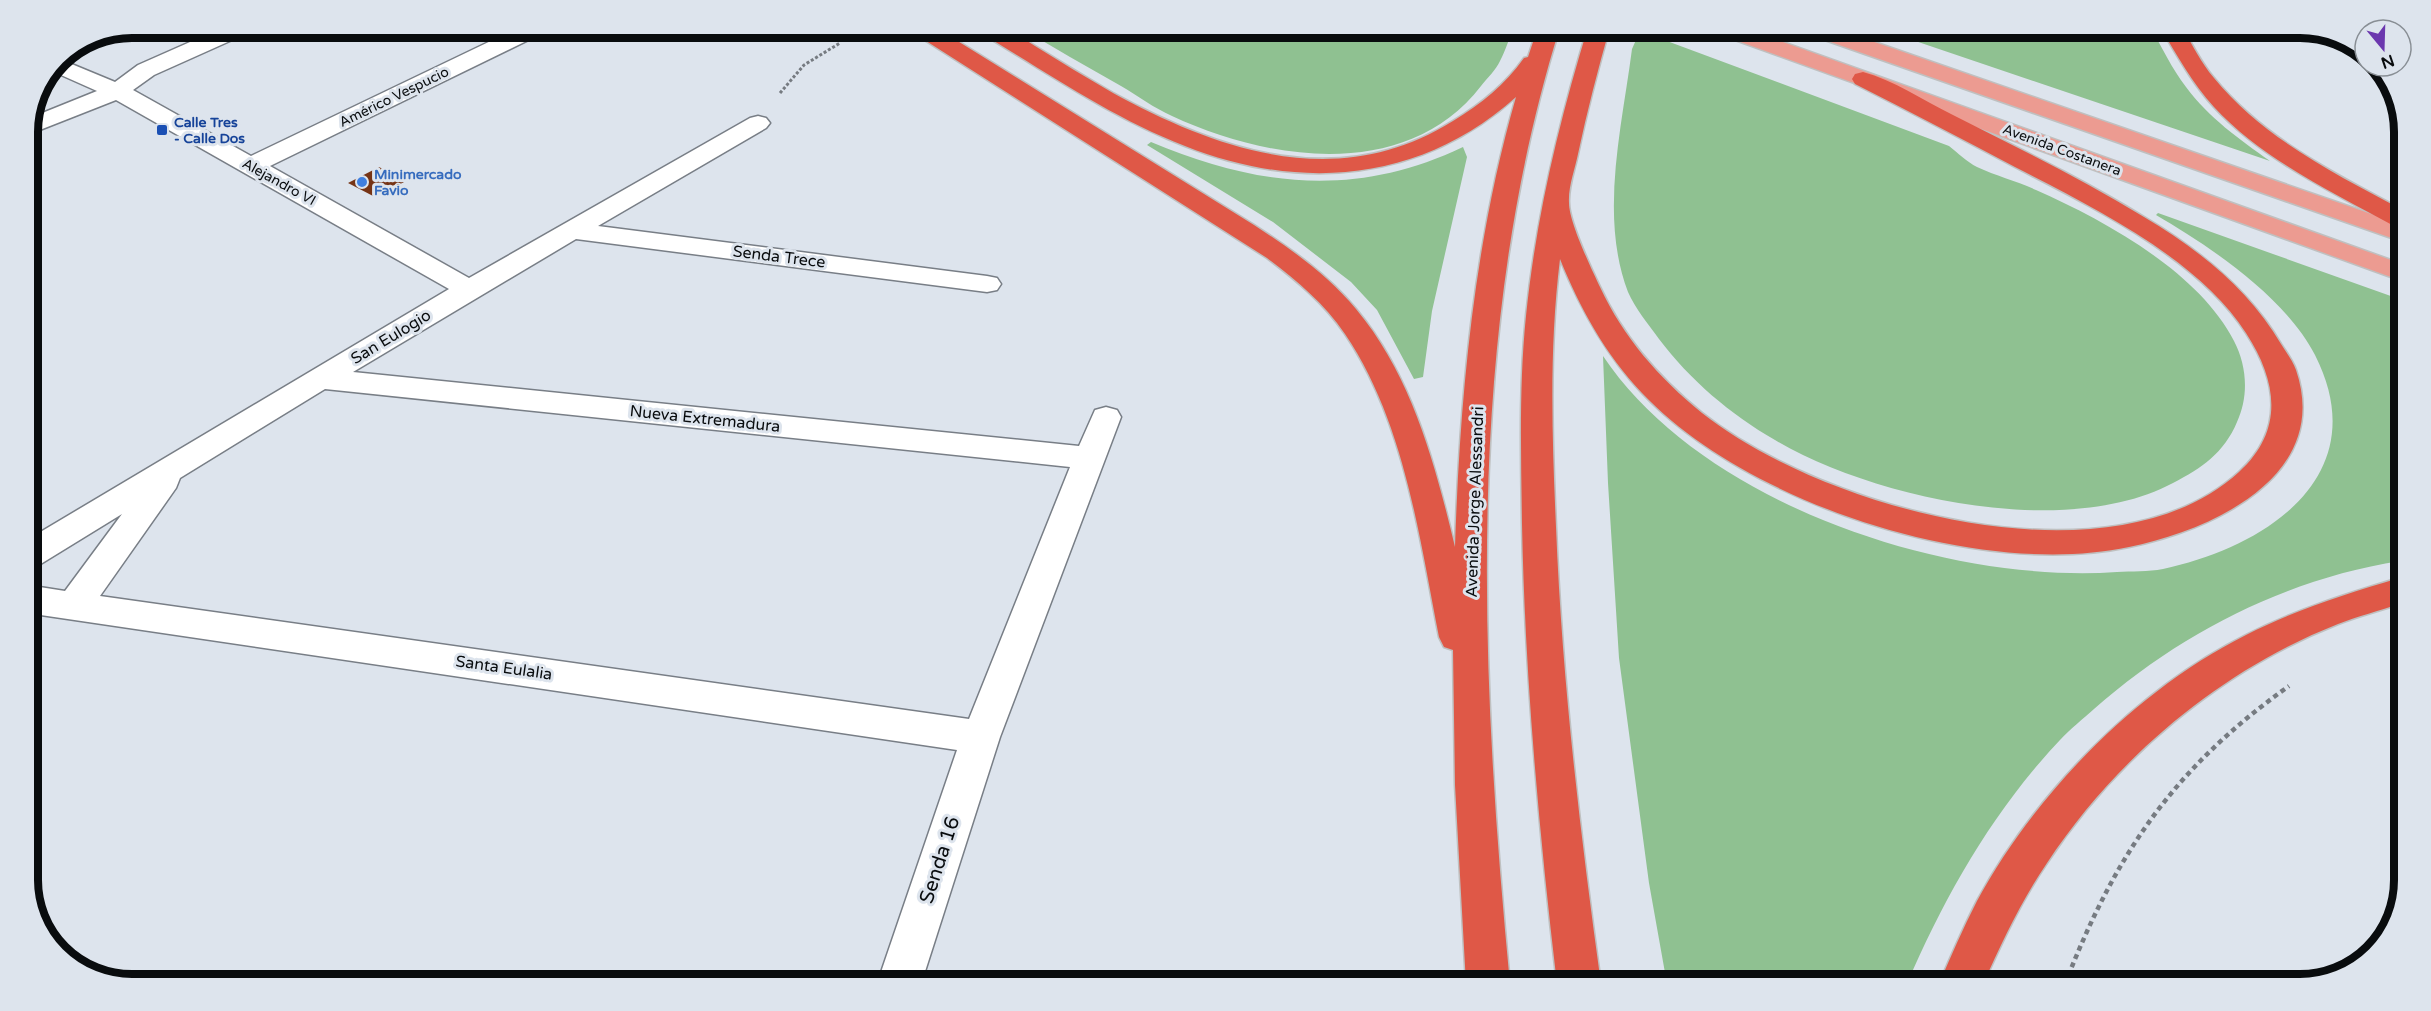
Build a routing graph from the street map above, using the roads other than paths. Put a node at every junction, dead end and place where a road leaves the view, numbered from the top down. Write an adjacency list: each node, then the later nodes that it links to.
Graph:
1 (217, 38): 13 (street)
2 (514, 38): 16 (street, Américo Vespucio)
3 (937, 38): 32 (highway)
4 (1006, 38): 6 (highway)
5 (1545, 38): 32 (highway, Avenida Jorge Alessandri)
6 (1545, 38)
7 (1596, 38): 17 (highway)
8 (1751, 38): 12 (main road, Avenida Costanera)
9 (1842, 38): 20 (main road, Avenida Costanera)
10 (2178, 38): 18 (highway)
11 (63, 67): 13 (street, Alejandro VI)
12 (1863, 79): 17 (highway); 21 (main road, Avenida Costanera)
13 (117, 91): 14 (street); 16 (street, Alejandro VI)
14 (38, 123)
15 (758, 123): 19 (street, San Eulogio)
16 (251, 166): 23 (street, Alejandro VI)
17 (1555, 203): 36 (highway)
18 (2393, 214)
19 (571, 230): 22 (street, Senda Trece); 23 (street, San Eulogio)
20 (2393, 231)
21 (2393, 270)
22 (987, 284)
23 (469, 289): 24 (street, San Eulogio)
24 (321, 379): 26 (street, Nueva Extremadura); 27 (street, San Eulogio)
25 (1106, 417): 26 (street, Senda 16)
26 (1090, 458): 33 (street, Senda 16)
27 (173, 468): 28 (street, San Eulogio); 31 (street)
28 (38, 549)
29 (2394, 592): 37 (highway)
30 (38, 601): 31 (street, Santa Eulalia)
31 (73, 606): 33 (street, Santa Eulalia)
32 (1470, 698): 35 (highway, Avenida Jorge Alessandri)
33 (981, 737): 34 (street, Senda 16)
34 (902, 974)
35 (1487, 974)
36 (1578, 974)
37 (1965, 974)

